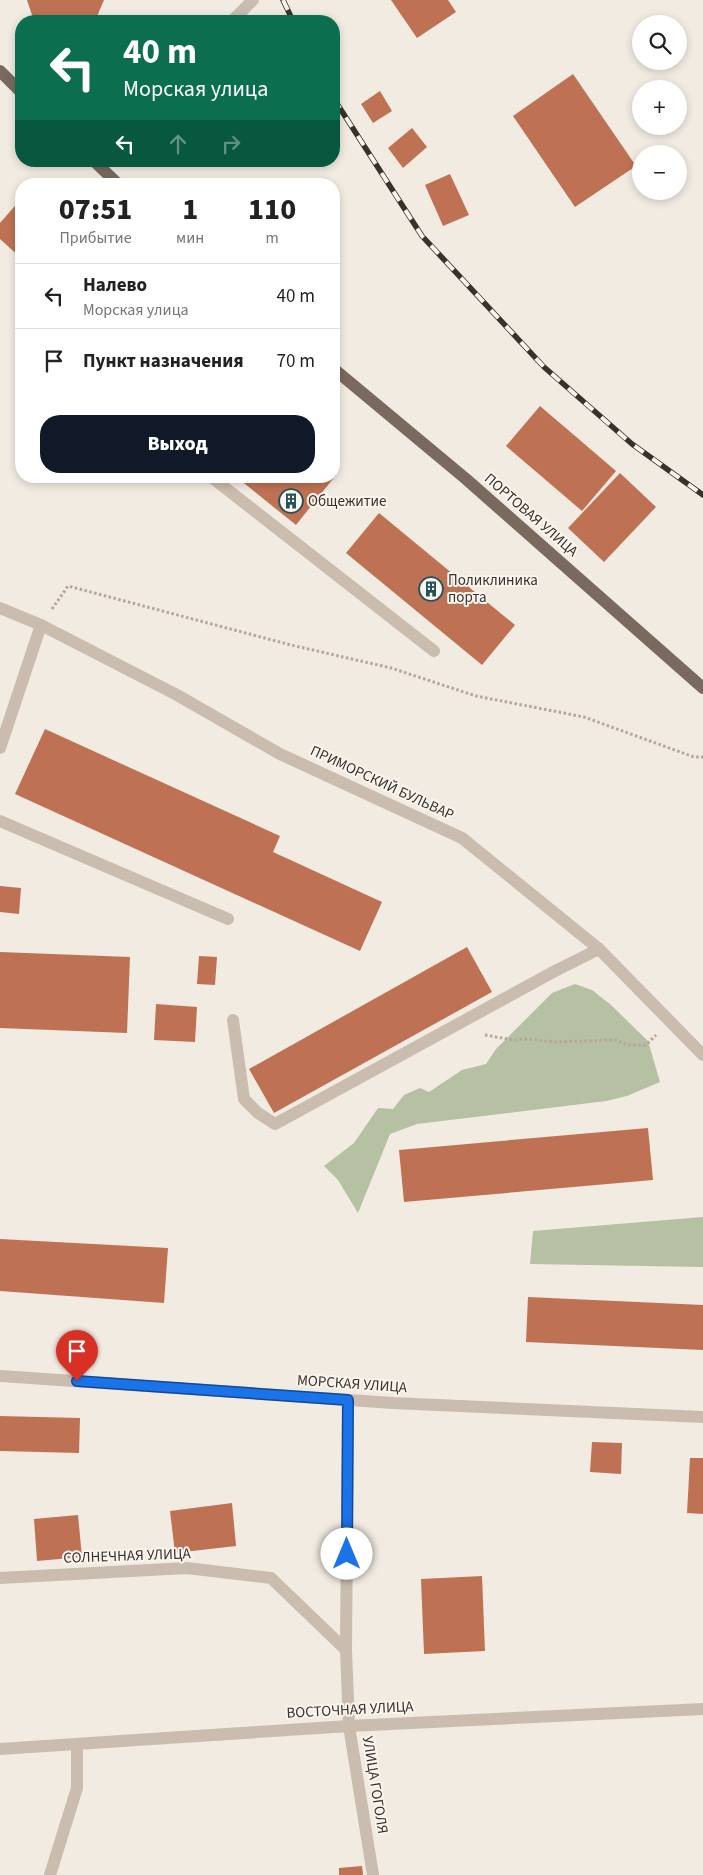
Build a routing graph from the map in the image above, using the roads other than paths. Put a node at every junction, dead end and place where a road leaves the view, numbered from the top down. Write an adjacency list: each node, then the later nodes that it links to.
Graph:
1 (253, 0): 2 (street)
2 (238, 15)
3 (0, 71): 4 (main road)
4 (15, 86)
5 (100, 167): 6 (main road)
6 (112, 178)
7 (340, 374): 12 (main road, ПОРТОВАЯ УЛИЦА)
8 (219, 483): 11 (street)
9 (0, 608): 10 (street, ПРИМОРСКИЙ БУЛЬВАР)
10 (41, 626): 13 (street); 16 (street, ПРИМОРСКИЙ БУЛЬВАР)
11 (434, 651)
12 (703, 688)
13 (0, 748)
14 (0, 821): 15 (street)
15 (228, 919)
16 (599, 949): 17 (street); 18 (street, ПРИМОРСКИЙ БУЛЬВАР)
17 (233, 1020)
18 (703, 1055)
19 (0, 1376): 20 (street, МОРСКАЯ УЛИЦА)
20 (348, 1400): 21 (street, МОРСКАЯ УЛИЦА); 23 (street, УЛИЦА ГОГОЛЯ)
21 (703, 1417)
22 (0, 1578): 23 (street, СОЛНЕЧНАЯ УЛИЦА)
23 (346, 1650): 25 (street, УЛИЦА ГОГОЛЯ)
24 (703, 1709): 25 (street, ВОСТОЧНАЯ УЛИЦА)
25 (350, 1726): 26 (street, ВОСТОЧНАЯ УЛИЦА); 29 (street, УЛИЦА ГОГОЛЯ)
26 (77, 1744): 27 (street, ВОСТОЧНАЯ УЛИЦА); 28 (street)
27 (0, 1750)
28 (50, 1875)
29 (373, 1875)

